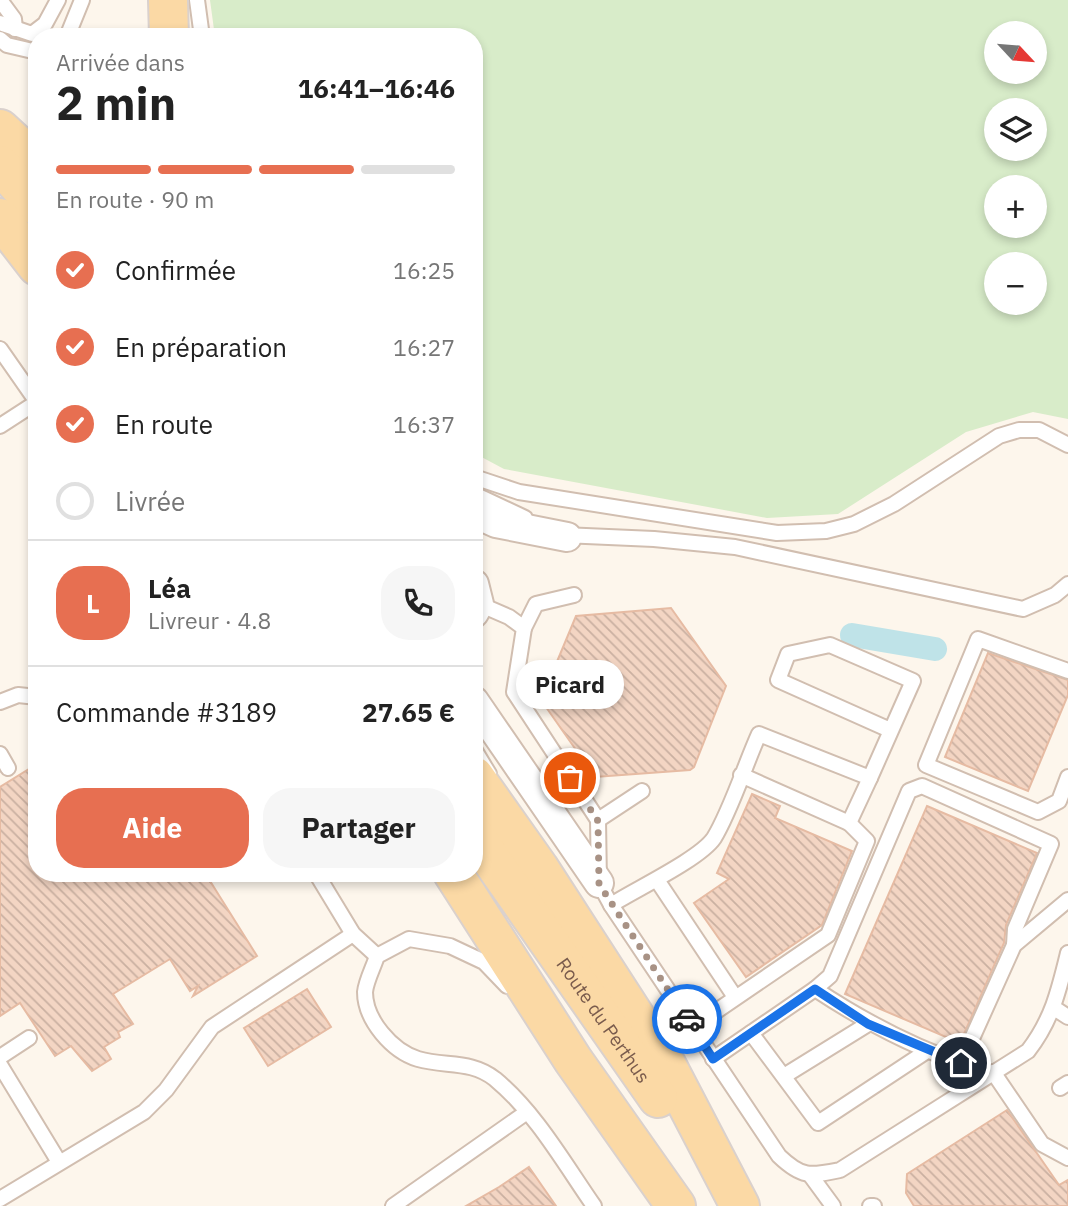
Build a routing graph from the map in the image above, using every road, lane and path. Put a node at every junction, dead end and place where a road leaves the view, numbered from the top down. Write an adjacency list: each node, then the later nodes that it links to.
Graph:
1 (0, 0): 11 (lane)
2 (58, 0): 8 (lane)
3 (82, 0): 9 (lane)
4 (182, 0): 7 (lane)
5 (197, 0): 10 (lane)
6 (0, 23): 11 (lane)
7 (174, 23)
8 (40, 28)
9 (71, 28)
10 (201, 28)
11 (15, 29): 12 (lane)
12 (28, 33)
13 (0, 40): 14 (lane)
14 (28, 50)
15 (0, 129): 16 (main road)
16 (28, 155)
17 (0, 165): 18 (main road)
18 (28, 196)
19 (0, 218): 21 (main road)
20 (0, 244): 22 (main road)
21 (28, 254)
22 (28, 274)
23 (2, 356): 24 (lane)
24 (28, 390)
25 (28, 408): 26 (lane)
26 (0, 426)
27 (1068, 445): 28 (lane)
28 (483, 480)
29 (483, 498): 31 (lane)
30 (483, 517): 31 (street)
31 (568, 537): 32 (lane)
32 (1068, 584)
33 (574, 595): 35 (lane)
34 (483, 604): 35 (lane)
35 (524, 628): 50 (lane)
36 (1068, 671): 49 (lane)
37 (28, 697): 38 (lane)
38 (0, 702)
39 (483, 714): 57 (street)
40 (890, 730): 40 (lane); 46 (lane)
41 (0, 754): 43 (lane)
42 (483, 765): 53 (lane)
43 (8, 768)
44 (741, 775): 46 (lane); 51 (lane); 54 (lane)
45 (1068, 777): 49 (lane)
46 (870, 778): 51 (lane)
47 (483, 789): 53 (main road)
48 (642, 791): 50 (lane)
49 (1064, 803)
50 (598, 821): 57 (lane)
51 (849, 823): 64 (lane)
52 (483, 848): 88 (main road, Route du Perthus)
53 (540, 868): 89 (main road)
54 (657, 880): 57 (lane); 64 (lane)
55 (322, 882): 59 (lane)
56 (459, 882): 74 (main road)
57 (605, 894): 68 (lane)
58 (1068, 900): 60 (lane)
59 (354, 934): 62 (lane); 82 (lane)
60 (1014, 945): 63 (lane); 75 (lane)
61 (1068, 953): 65 (lane)
62 (377, 956): 74 (lane); 80 (lane)
63 (815, 989): 67 (lane); 69 (lane)
64 (735, 997): 68 (lane)
65 (1055, 1008): 66 (lane); 77 (lane)
66 (1068, 1017)
67 (868, 1024): 71 (lane); 78 (lane)
68 (693, 1027): 73 (lane)
69 (751, 1033): 73 (lane); 78 (lane)
70 (29, 1038): 72 (lane)
71 (928, 1051): 75 (lane); 78 (lane)
72 (0, 1058)
73 (713, 1059): 83 (lane)
74 (573, 1060): 87 (main road)
75 (961, 1063): 79 (lane)
76 (0, 1065): 82 (lane)
77 (993, 1072): 79 (lane); 81 (lane)
78 (784, 1076)
79 (971, 1086): 83 (lane)
80 (527, 1112): 85 (lane); 86 (lane)
81 (1068, 1158)
82 (59, 1162): 84 (lane)
83 (811, 1176): 90 (lane)
84 (0, 1199)
85 (393, 1206)
86 (594, 1206)
87 (676, 1206)
88 (733, 1206)
89 (740, 1206)
90 (832, 1206)

